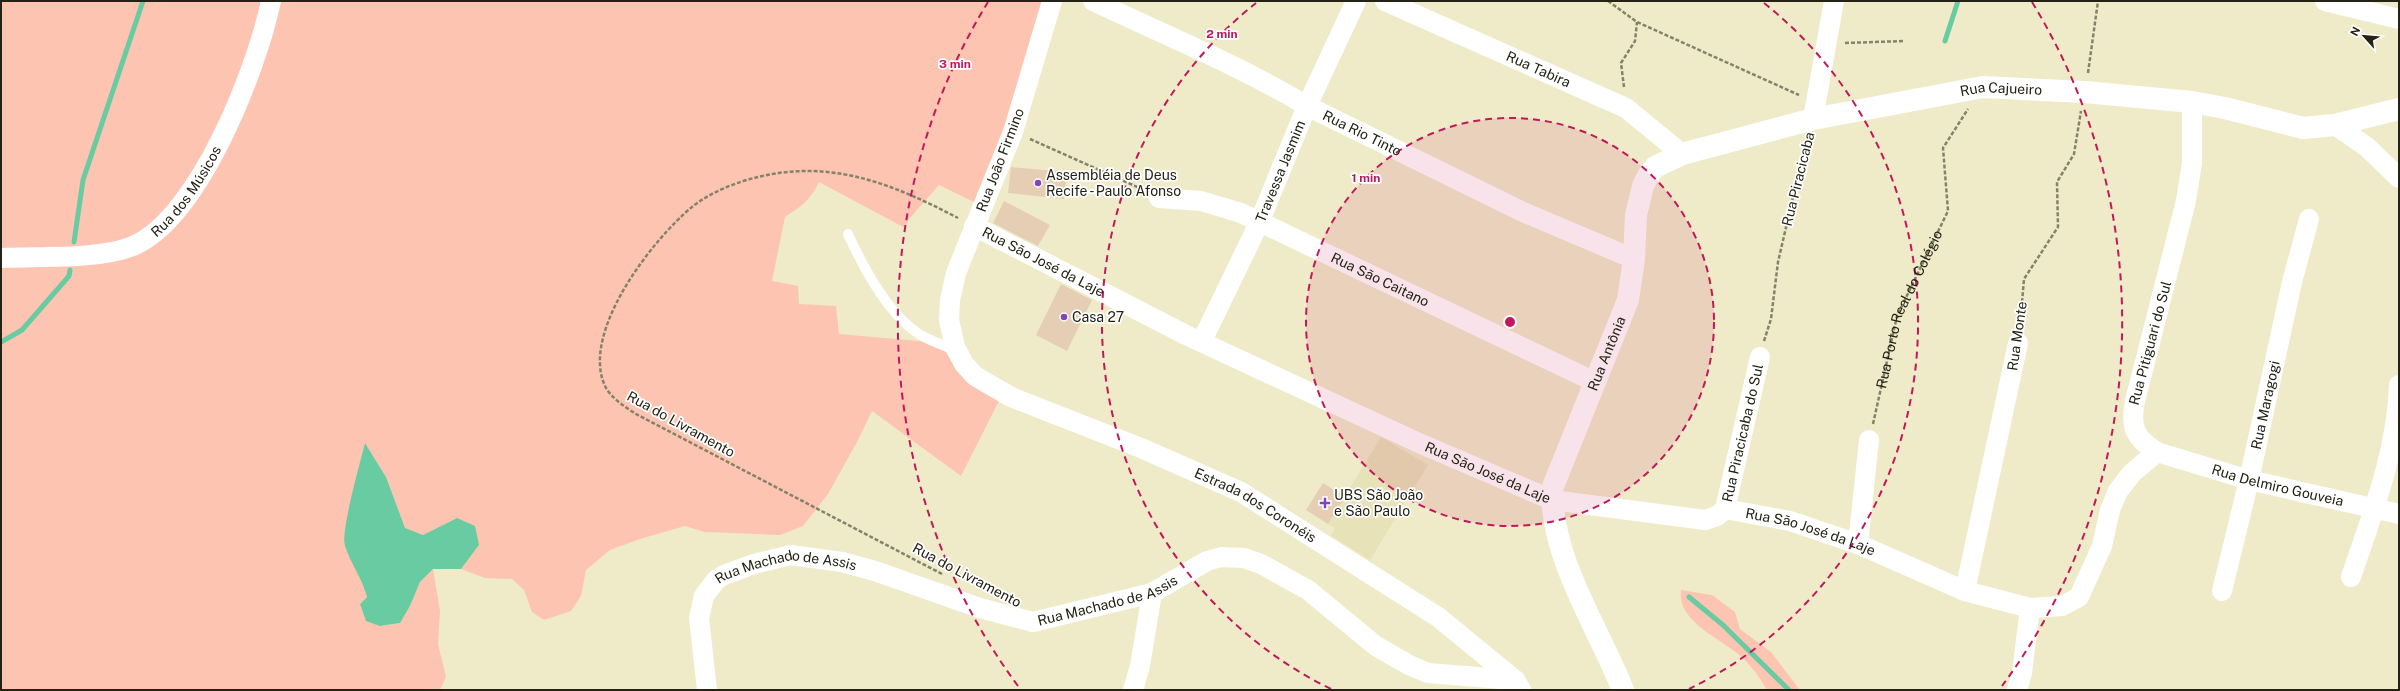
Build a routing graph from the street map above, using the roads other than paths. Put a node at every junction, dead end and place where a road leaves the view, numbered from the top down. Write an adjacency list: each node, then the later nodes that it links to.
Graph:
1 (271, 1): 21 (street, Rua dos Músicos)
2 (1052, 1): 19 (street, Rua João Firmino)
3 (1093, 1): 10 (street, Rua Rio Tinto)
4 (1356, 1): 10 (street, Travessa Jasmim)
5 (1385, 1): 14 (street, Rua Tabira)
6 (1834, 1): 12 (street)
7 (2325, 1): 8 (street)
8 (2399, 19)
9 (2192, 102): 12 (street, Rua Cajueiro); 13 (street, Rua Cajueiro); 30 (street, Rua Pitiguari do Sul)
10 (1307, 106): 18 (street, Travessa Jasmim); 22 (street, Rua Rio Tinto)
11 (2399, 109): 13 (street, Rua Cajueiro)
12 (1814, 111): 14 (street, Rua Antônia)
13 (2335, 125): 15 (street)
14 (1682, 154): 22 (street, Rua Antônia)
15 (2399, 178)
16 (1159, 198): 18 (street, Rua São Caitano)
17 (2309, 219): 31 (street, Rua Maragogi)
18 (1259, 223): 23 (street, Travessa Jasmim); 27 (street, Rua São Caitano)
19 (974, 226): 23 (street, Rua São José da Laje); 26 (street, Rua João Firmino)
20 (848, 234): 26 (lane)
21 (1, 258)
22 (1634, 259): 27 (street, Rua Antônia)
23 (1202, 341): 32 (street, Rua São José da Laje)
24 (2018, 343): 38 (street, Rua Monte)
25 (1760, 357): 33 (street, Rua Piracicaba do Sul)
26 (961, 358): 42 (street, Estrada dos Coronéis)
27 (1595, 382): 32 (street, Rua Antônia)
28 (2399, 385): 34 (street)
29 (1869, 440): 36 (street)
30 (2156, 452): 31 (street, Rua Delmiro Gouveia); 41 (street)
31 (2249, 480): 34 (street, Rua Delmiro Gouveia); 39 (street, Rua Maragogi)
32 (1552, 500): 33 (street, Rua São José da Laje); 45 (street, Rua Antônia)
33 (1725, 509): 36 (street, Rua São José da Laje)
34 (2374, 509): 35 (street, Rua Delmiro Gouveia); 37 (street)
35 (2399, 514)
36 (1858, 544): 38 (street, Rua São José da Laje)
37 (2351, 577)
38 (1965, 591): 41 (street, Rua São José da Laje)
39 (2222, 591)
40 (1152, 593): 42 (street, Rua Machado de Assis); 43 (street, Rua Machado de Assis); 44 (street)
41 (2030, 608): 46 (street)
42 (1518, 685)
43 (707, 690)
44 (1133, 690)
45 (1623, 690)
46 (2017, 690)

